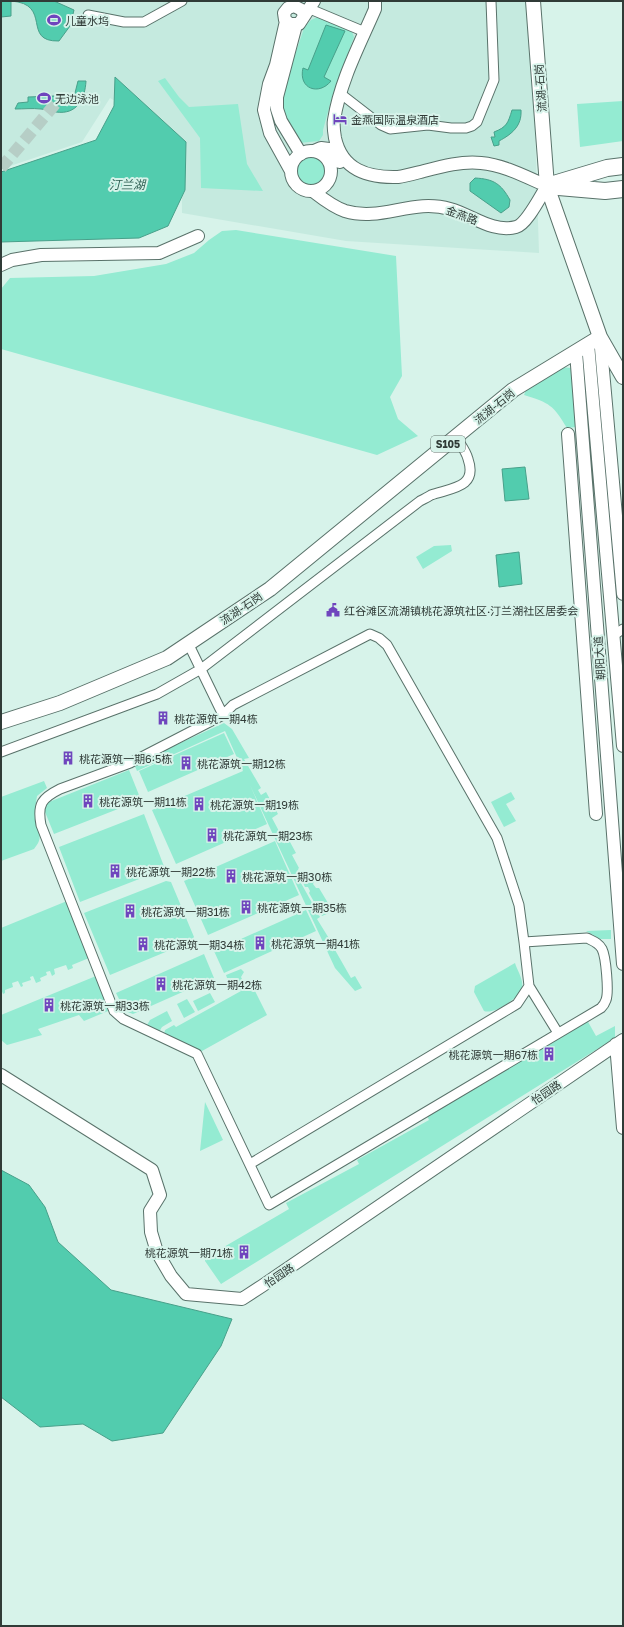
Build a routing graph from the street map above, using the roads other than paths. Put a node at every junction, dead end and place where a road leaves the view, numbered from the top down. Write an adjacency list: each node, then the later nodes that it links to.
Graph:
1 (182, 1): 7 (street)
2 (369, 1): 8 (street)
3 (375, 1): 8 (street)
4 (491, 1): 9 (street)
5 (533, 1): 15 (main road, 流湖-石岗)
6 (301, 8): 8 (street); 12 (street); 14 (street, 金燕路)
7 (88, 15)
8 (366, 31): 9 (street)
9 (341, 94): 10 (street)
10 (333, 120): 11 (street); 15 (street)
11 (317, 150): 12 (street); 15 (street); 17 (street)
12 (301, 154): 14 (street)
13 (623, 166): 15 (highway)
14 (291, 171): 17 (street, 金燕路)
15 (547, 186): 16 (highway); 17 (street, 金燕路); 20 (main road, 流湖-石岗)
16 (623, 189)
17 (318, 190)
18 (198, 236): 19 (street)
19 (1, 265)
20 (594, 340): 21 (main road, 流湖-石岗 / S105); 22 (main road); 25 (street); 26 (street, 朝阳大道)
21 (576, 352): 24 (main road, 流湖-石岗 / S105); 36 (street, 朝阳大道)
22 (623, 377)
23 (568, 434): 34 (street)
24 (456, 437): 27 (main road, 流湖-石岗 / S105); 28 (street)
25 (623, 594)
26 (618, 632): 31 (street, 朝阳大道)
27 (188, 644): 28 (street); 30 (main road, 流湖-石岗 / S105)
28 (200, 669): 29 (street); 33 (street)
29 (223, 715): 35 (street); 42 (street)
30 (1, 722)
31 (622, 732): 32 (street, 朝阳大道)
32 (623, 746)
33 (1, 752)
34 (596, 814)
35 (524, 942): 37 (street); 38 (street)
36 (623, 964)
37 (529, 986): 38 (street); 42 (street)
38 (558, 1033): 42 (street)
39 (620, 1042): 40 (street, 怡园路); 41 (street)
40 (1, 1075)
41 (623, 1128)
42 (250, 1164)

